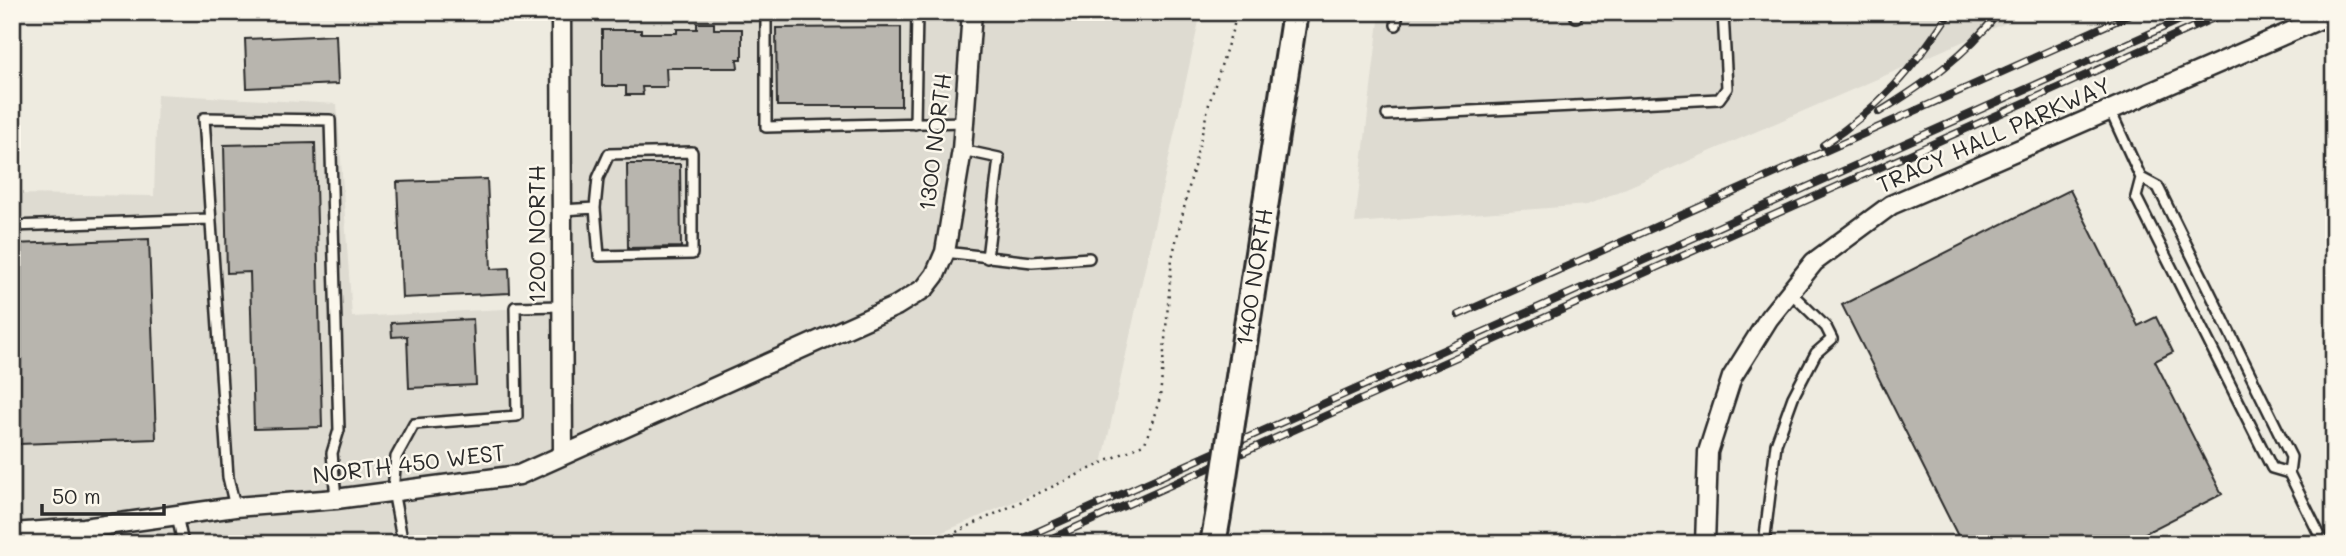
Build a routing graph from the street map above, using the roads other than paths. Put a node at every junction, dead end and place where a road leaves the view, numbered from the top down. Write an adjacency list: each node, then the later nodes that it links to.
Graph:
1 (561, 12): 17 (street, 1200 NORTH)
2 (766, 12): 13 (lane)
3 (917, 12): 13 (lane)
4 (972, 12): 12 (street, 1300 NORTH)
5 (1295, 12): 37 (main road, 1400 NORTH, bridge)
6 (1398, 12): 9 (lane)
7 (1723, 12): 11 (lane)
8 (2332, 18): 10 (street, TRACY HALL PARKWAY)
9 (1396, 25)
10 (2110, 110): 15 (lane); 24 (street, TRACY HALL PARKWAY)
11 (1387, 115)
12 (965, 122): 13 (lane); 14 (street, 1300 NORTH)
13 (915, 124)
14 (962, 150): 20 (street, 1300 NORTH); 21 (lane)
15 (2141, 178): 27 (lane); 27 (lane)
16 (594, 208): 16 (lane); 17 (lane)
17 (562, 210): 25 (street, 1200 NORTH)
18 (209, 219): 19 (lane); 29 (lane); 30 (lane)
19 (12, 226)
20 (944, 252): 21 (lane); 23 (street, 1300 NORTH)
21 (987, 258): 22 (lane)
22 (1089, 258)
23 (935, 275): 26 (street, NORTH 450 WEST)
24 (1790, 292): 34 (street, TRACY HALL PARKWAY); 39 (lane)
25 (562, 306): 26 (street, 1200 NORTH); 28 (lane)
26 (563, 455): 28 (street, NORTH 450 WEST)
27 (2289, 473): 40 (lane)
28 (393, 491): 29 (street, NORTH 450 WEST); 36 (lane)
29 (336, 499): 30 (street, NORTH 450 WEST)
30 (234, 507): 31 (street, NORTH 450 WEST)
31 (177, 514): 33 (street, NORTH 450 WEST); 35 (lane)
32 (12, 533): 33 (street, NORTH 450 WEST)
33 (85, 536)
34 (1705, 543): 38 (lane)
35 (183, 544)
36 (403, 544)
37 (1213, 544)
38 (1726, 544)
39 (1764, 544)
40 (2324, 544)

